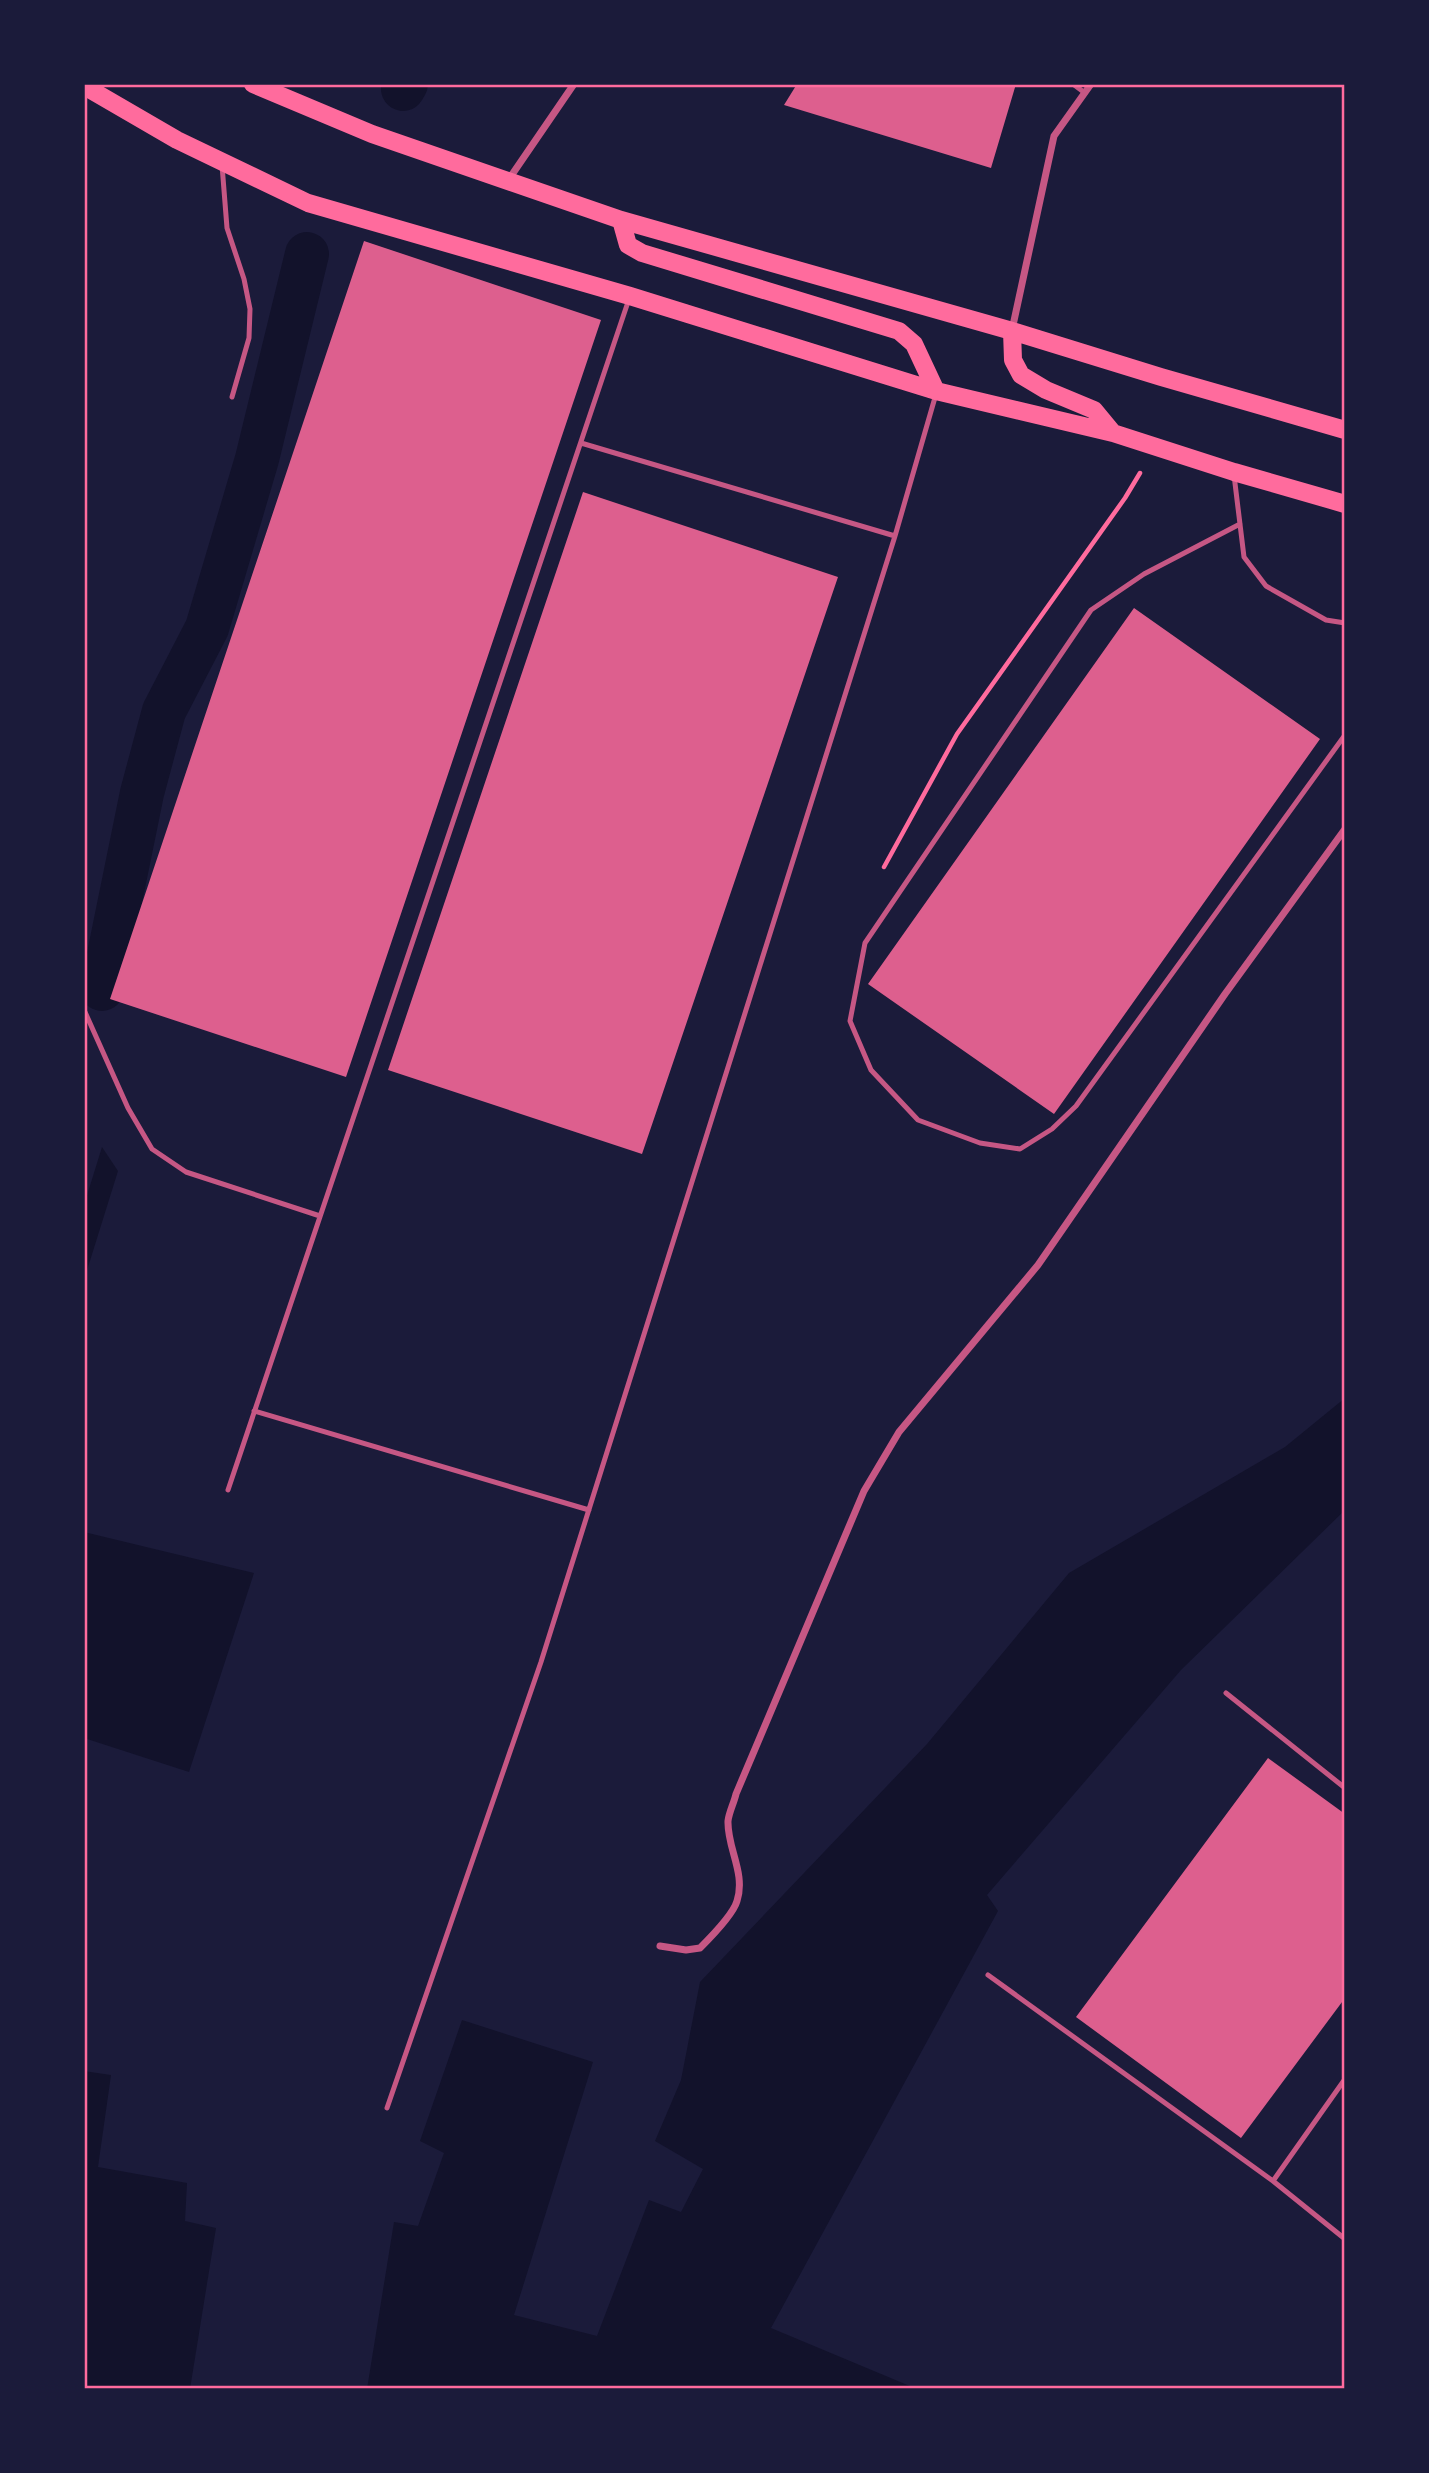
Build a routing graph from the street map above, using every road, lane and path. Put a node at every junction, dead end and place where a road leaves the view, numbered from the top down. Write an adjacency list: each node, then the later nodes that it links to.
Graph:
1 (253, 84): 8 (main road)
2 (574, 84): 8 (street)
3 (1073, 84): 6 (lane)
4 (1091, 84): 6 (street)
5 (84, 86): 7 (main road)
6 (1085, 93): 11 (street)
7 (222, 163): 10 (main road); 13 (lane)
8 (508, 181): 9 (main road)
9 (621, 220): 11 (main road); 12 (main road)
10 (630, 296): 12 (main road); 16 (lane)
11 (1012, 331): 14 (main road); 15 (main road)
12 (936, 391): 15 (main road); 21 (lane)
13 (232, 397)
14 (1345, 430)
15 (1113, 433): 17 (main road)
16 (581, 443): 21 (lane); 27 (lane)
17 (1155, 447): 18 (main road); 25 (path)
18 (1234, 472): 19 (main road); 20 (lane)
19 (1345, 504)
20 (1240, 524): 22 (lane); 23 (lane)
21 (895, 536): 30 (lane)
22 (1345, 623)
23 (1345, 735)
24 (1345, 829): 33 (street)
25 (880, 875)
26 (85, 1012): 27 (lane)
27 (320, 1216): 28 (lane)
28 (254, 1411): 29 (lane); 30 (lane)
29 (228, 1490)
30 (589, 1510): 36 (lane)
31 (1226, 1693): 32 (lane)
32 (1345, 1788)
33 (660, 1946)
34 (988, 1975): 37 (lane)
35 (1345, 2079): 37 (lane)
36 (387, 2108)
37 (1273, 2181): 38 (lane)
38 (1345, 2239)

